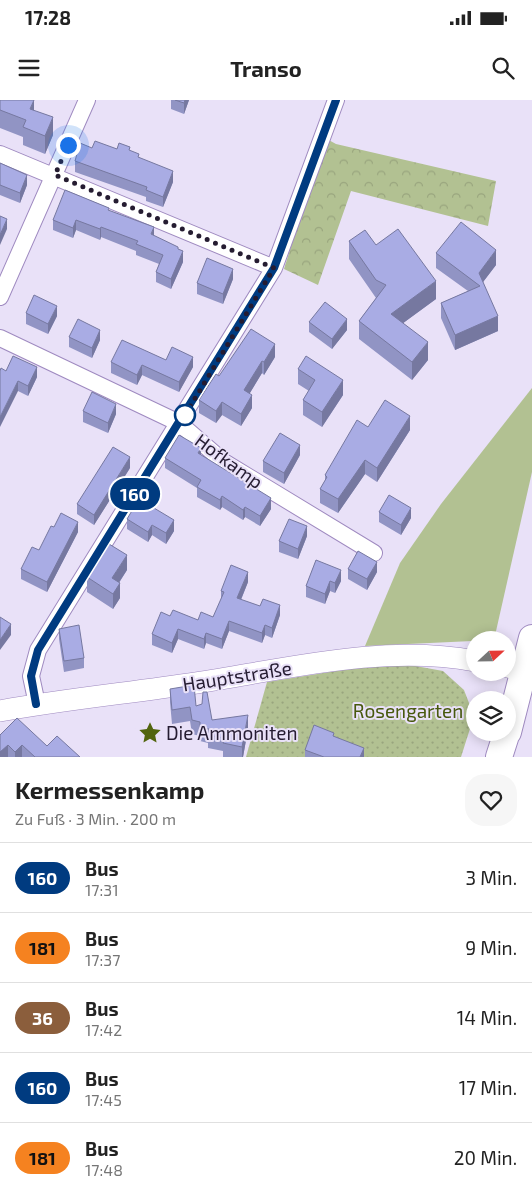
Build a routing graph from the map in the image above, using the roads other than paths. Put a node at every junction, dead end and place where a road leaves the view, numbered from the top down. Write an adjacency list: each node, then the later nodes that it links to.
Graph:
1 (87, 100): 4 (street)
2 (336, 100): 5 (street)
3 (0, 154): 4 (street)
4 (55, 175): 5 (street); 6 (street)
5 (274, 268): 8 (street)
6 (0, 297)
7 (0, 338): 8 (street, Hofkamp)
8 (179, 423): 9 (street, Hofkamp); 13 (street)
9 (374, 553)
10 (532, 638): 12 (main road)
11 (466, 660): 13 (street, Hauptstraße)
12 (516, 669)
13 (36, 704): 14 (street, Hauptstraße)
14 (0, 711)
15 (504, 741): 16 (main road)
16 (499, 757)

